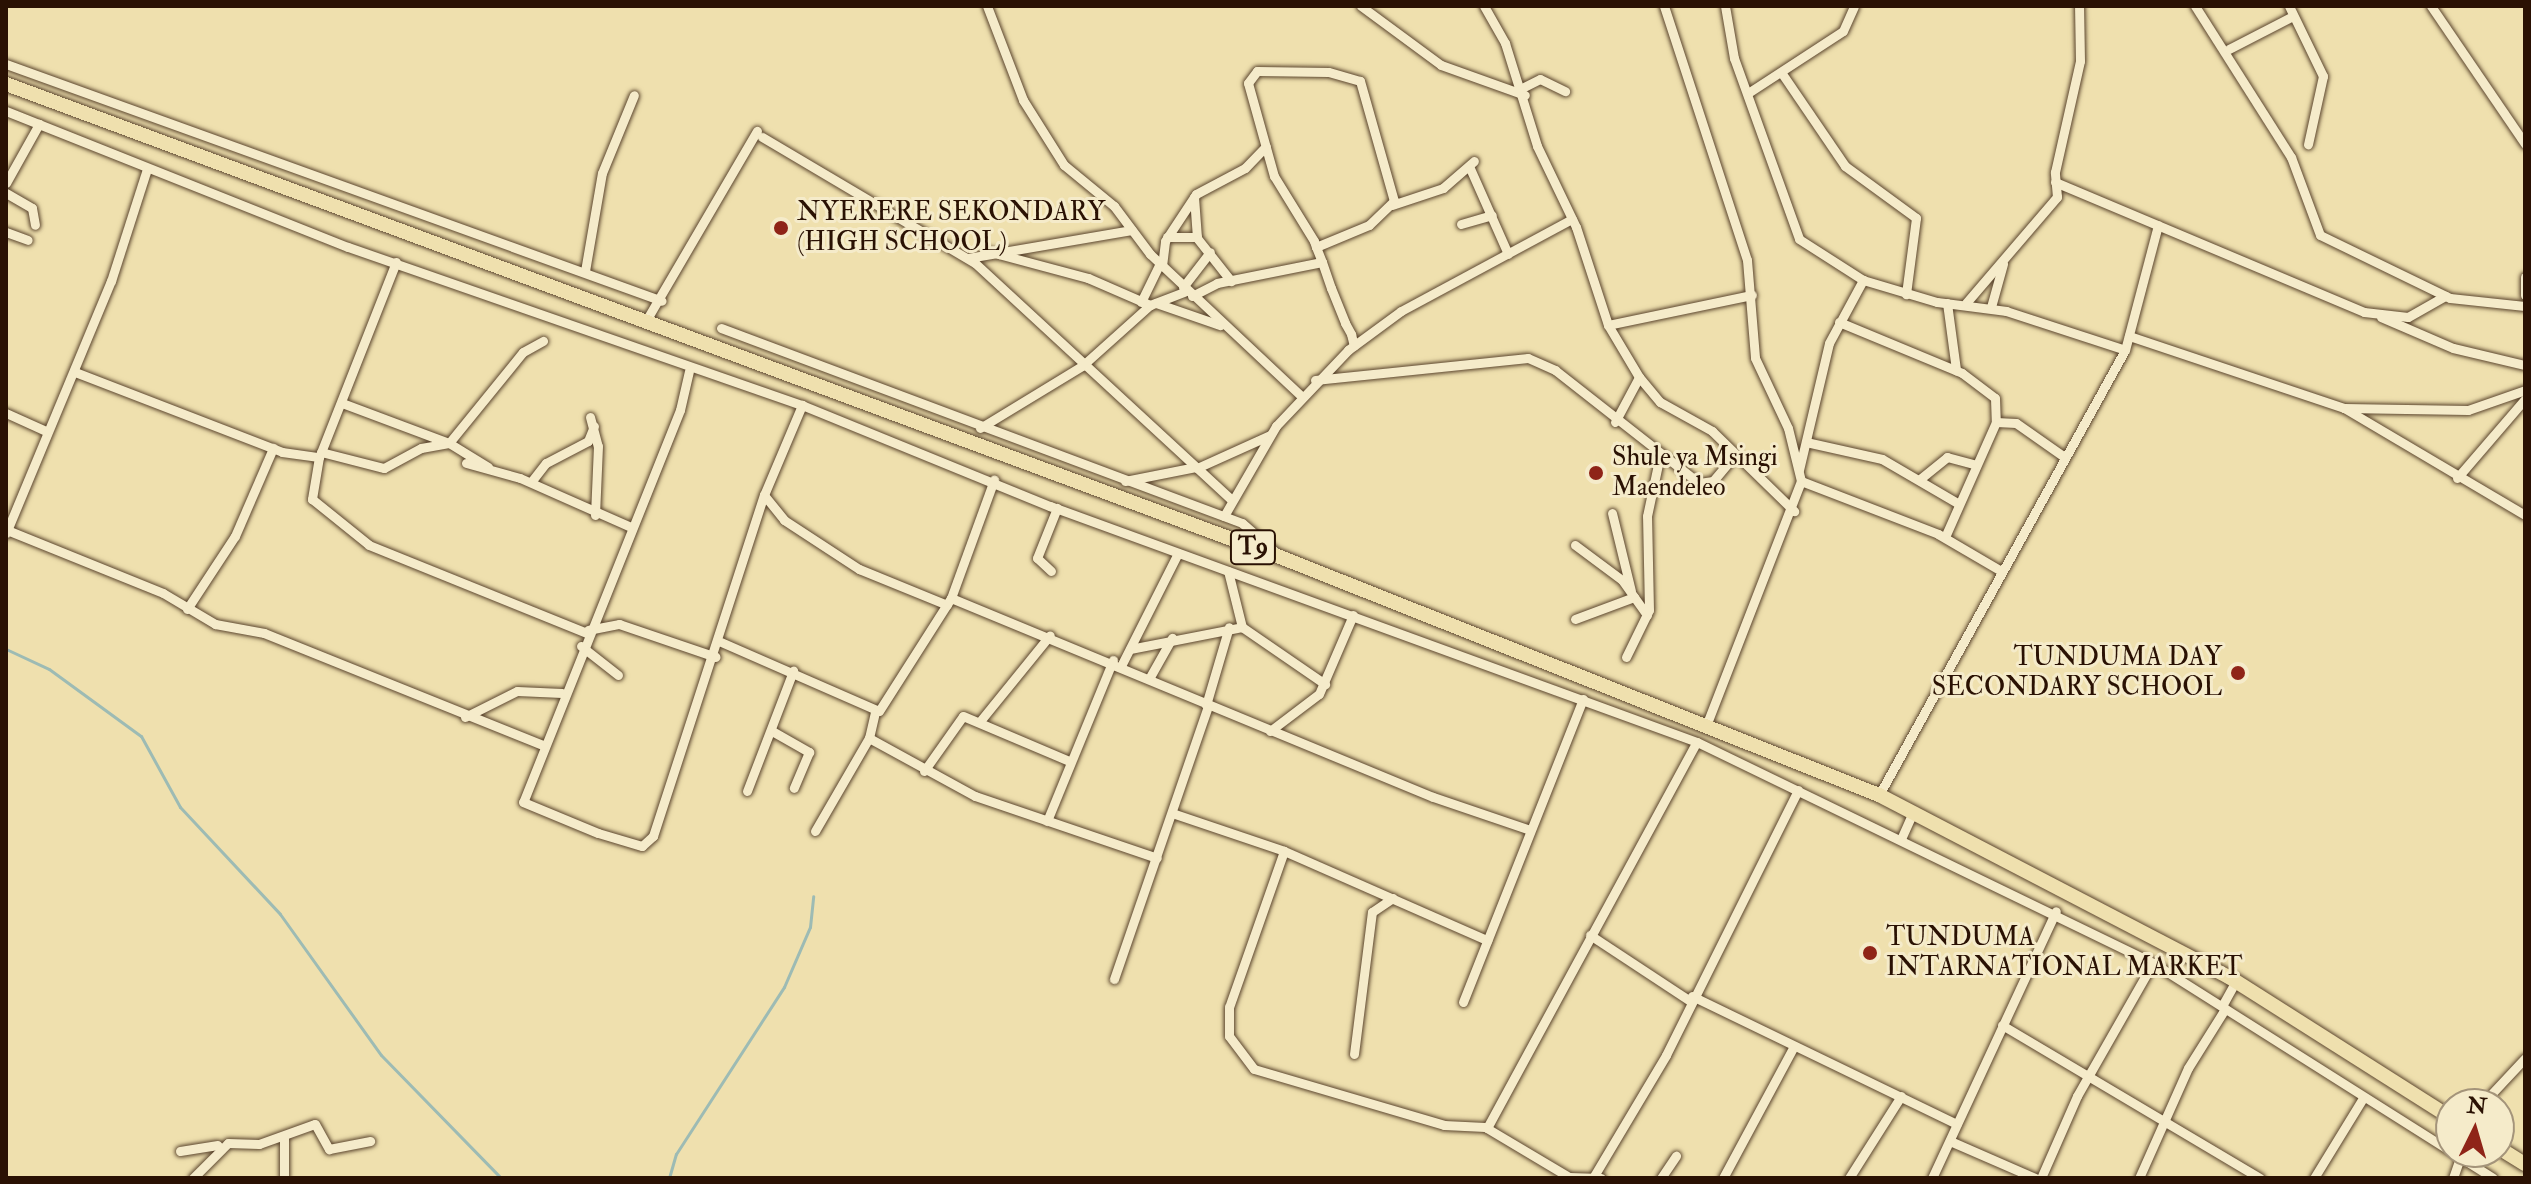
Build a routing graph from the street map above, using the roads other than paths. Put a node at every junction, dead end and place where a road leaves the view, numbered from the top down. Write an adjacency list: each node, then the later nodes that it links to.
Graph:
1 (987, 6): 37 (street)
2 (1361, 6): 18 (street)
3 (1484, 6): 18 (street)
4 (1664, 6): 57 (street)
5 (1725, 6): 19 (street)
6 (1854, 6): 15 (street)
7 (2079, 6): 27 (street)
8 (2195, 6): 12 (street)
9 (2289, 6): 11 (street)
10 (2431, 6): 24 (street)
11 (2289, 18): 12 (street); 23 (street)
12 (2229, 49): 59 (street)
13 (6, 54): 14 (street)
14 (10, 66): 51 (street)
15 (1783, 75): 19 (street); 56 (street)
16 (6, 84): 67 (highway, T9)
17 (1565, 91): 18 (street)
18 (1524, 92): 33 (street)
19 (1748, 93): 53 (street)
20 (634, 95): 51 (street)
21 (6, 111): 22 (street)
22 (39, 124): 26 (street); 28 (street)
23 (2308, 144)
24 (2525, 144)
25 (1266, 146): 30 (street); 31 (street); 42 (street)
26 (147, 169): 48 (street); 80 (street)
27 (2055, 182): 36 (street); 47 (street)
28 (6, 183)
29 (6, 193): 35 (street)
30 (1194, 197): 39 (street); 40 (street)
31 (1392, 205): 32 (street); 42 (street)
32 (1492, 215): 34 (street); 45 (street)
33 (1572, 219): 45 (street); 69 (street)
34 (1461, 224)
35 (35, 225)
36 (2158, 225): 66 (street); 72 (street)
37 (1132, 230): 43 (street); 50 (street)
38 (6, 232): 41 (street)
39 (1167, 237): 40 (street); 50 (street)
40 (1197, 237): 44 (street)
41 (28, 240)
42 (1316, 247): 49 (street)
43 (987, 251): 46 (street); 61 (street)
44 (1210, 252): 54 (street); 55 (street)
45 (1508, 254): 74 (street)
46 (968, 258): 60 (street); 77 (street)
47 (2003, 261): 63 (street); 65 (street)
48 (396, 262): 79 (street); 86 (street)
49 (1322, 262): 54 (street); 74 (street)
50 (1161, 264): 55 (street); 61 (street)
51 (585, 271): 60 (street)
52 (2525, 277): 58 (street)
53 (1863, 280): 56 (street); 68 (street)
54 (1231, 281): 55 (street)
55 (1187, 291): 61 (street); 70 (street)
56 (1906, 294): 62 (street)
57 (1752, 295): 69 (street); 106 (street)
58 (2525, 295)
59 (2445, 296): 64 (street); 66 (street)
60 (662, 301): 67 (street)
61 (1149, 303): 70 (street); 77 (street)
62 (1947, 303): 63 (street); 78 (street)
63 (1966, 303): 65 (street)
64 (2522, 305)
65 (1991, 307): 75 (street)
66 (2374, 314): 76 (street)
67 (647, 319): 127 (highway, T9)
68 (1839, 322): 78 (street); 95 (street)
69 (1608, 325): 81 (street)
70 (1223, 326): 84 (street)
71 (721, 328): 92 (street)
72 (2129, 336): 75 (street); 88 (street)
73 (543, 341): 96 (street)
74 (1354, 346): 82 (street)
75 (2125, 350): 101 (street)
76 (2525, 365)
77 (1082, 366): 92 (street); 104 (street)
78 (1956, 370): 91 (street)
79 (689, 371): 87 (street); 122 (street)
80 (75, 372): 93 (street); 97 (street)
81 (1639, 377): 90 (street); 100 (street)
82 (1315, 380): 84 (street); 90 (street)
83 (2525, 390): 88 (street)
84 (1300, 395): 94 (street)
85 (2525, 399): 107 (street)
86 (342, 403): 96 (street); 98 (street)
87 (802, 405): 109 (street); 113 (street)
88 (2344, 408): 107 (street)
89 (6, 413): 93 (street)
90 (1615, 422): 99 (street)
91 (1996, 422): 101 (street); 103 (street)
92 (980, 428): 110 (street)
93 (46, 431): 123 (street)
94 (1270, 435): 104 (street); 114 (street)
95 (1806, 442): 106 (street); 108 (street)
96 (449, 443): 98 (street); 105 (street)
97 (273, 448): 98 (street); 133 (street)
98 (320, 454): 139 (street)
99 (1660, 455): 100 (street); 135 (street)
100 (1735, 455): 117 (street)
101 (2063, 456): 130 (street)
102 (466, 463): 105 (street)
103 (1976, 465): 108 (street); 115 (street)
104 (1197, 467): 110 (street); 114 (street)
105 (489, 468): 112 (street)
106 (1799, 470): 111 (street)
107 (2457, 478): 120 (street)
108 (1920, 479): 115 (street)
109 (994, 480): 116 (street); 132 (street)
110 (1122, 481): 121 (street)
111 (1801, 481): 117 (street); 124 (street)
112 (531, 482): 119 (street); 119 (street)
113 (764, 495): 132 (street); 142 (street)
114 (1230, 498): 121 (street)
115 (1959, 504): 124 (street)
116 (1057, 508): 126 (street); 128 (street)
117 (1794, 511): 162 (street)
118 (1612, 513): 131 (street)
119 (595, 515): 122 (street)
120 (2525, 515)
121 (1224, 516): 127 (street)
122 (629, 526): 139 (street)
123 (7, 531): 133 (street)
124 (1945, 537): 130 (street)
125 (1575, 545): 131 (street)
126 (1178, 553): 129 (street); 145 (street)
127 (1280, 557): 144 (highway, T9)
128 (1051, 571)
129 (1228, 571): 134 (street); 138 (street)
130 (2001, 571): 173 (street)
131 (1632, 595): 135 (street); 136 (street)
132 (949, 602): 140 (street); 159 (street)
133 (187, 609): 160 (street)
134 (1353, 615): 150 (street); 154 (street)
135 (1647, 615): 147 (street)
136 (1575, 619)
137 (1229, 627): 138 (street); 141 (street); 158 (street)
138 (1242, 627): 154 (street)
139 (588, 632): 143 (street); 146 (street)
140 (1050, 635): 148 (street); 161 (street)
141 (1172, 638): 145 (street); 153 (street)
142 (721, 642): 146 (street); 151 (street)
143 (581, 646): 152 (street); 156 (street)
144 (1518, 648): 149 (highway, T9); 150 (street)
145 (1130, 649): 148 (street)
146 (716, 657): 167 (street)
147 (1626, 657)
148 (1117, 662): 153 (street); 168 (street)
149 (1561, 665): 155 (street); 162 (highway, T9)
150 (1509, 668): 155 (street)
151 (793, 671): 159 (street); 163 (street)
152 (618, 675)
153 (1150, 677): 158 (street)
154 (1325, 684): 164 (street)
155 (1552, 687): 157 (street)
156 (562, 693): 160 (street); 167 (street)
157 (1583, 699): 166 (street); 177 (street)
158 (1207, 705): 164 (street); 175 (street)
159 (875, 713): 165 (street)
160 (465, 717): 167 (street)
161 (981, 720): 168 (street); 169 (street)
162 (1707, 723): 173 (highway, T9)
163 (772, 731): 170 (street); 172 (street)
164 (1270, 731): 177 (street)
165 (869, 738): 169 (street); 178 (street)
166 (1697, 742): 171 (street); 184 (street)
167 (543, 745)
168 (1069, 761): 176 (street)
169 (924, 771): 176 (street)
170 (794, 788)
171 (1798, 790): 179 (street); 189 (street)
172 (747, 791)
173 (1879, 795): 174 (highway, T9)
174 (1913, 812): 179 (street); 188 (highway, T9)
175 (1172, 813): 180 (street); 181 (street)
176 (1047, 821): 181 (street)
177 (1530, 830): 185 (street)
178 (815, 831)
179 (1901, 839): 183 (street)
180 (1284, 851): 182 (street); 203 (street)
181 (1157, 858): 187 (street)
182 (1393, 898): 185 (street); 194 (street)
183 (2056, 911): 186 (street); 192 (street)
184 (1590, 935): 189 (street); 203 (street)
185 (1487, 940): 190 (street)
186 (2153, 963): 191 (street); 196 (street)
187 (1114, 979)
188 (2236, 981): 191 (street); 200 (highway, T9)
189 (1691, 998): 193 (street); 212 (street)
190 (1463, 1002)
191 (2224, 1007): 199 (street); 201 (street)
192 (2002, 1025): 196 (street); 202 (street)
193 (1794, 1046): 198 (street); 215 (street)
194 (1354, 1054)
195 (2525, 1058): 197 (street)
196 (2089, 1076): 201 (street); 218 (street)
197 (2497, 1088)
198 (1901, 1096): 202 (street); 216 (street)
199 (2363, 1098): 207 (street); 221 (street)
200 (2435, 1108)
201 (2167, 1117): 219 (street); 220 (street)
202 (1957, 1124): 206 (street)
203 (1487, 1128): 212 (street)
204 (284, 1137): 205 (street); 208 (street); 211 (street)
205 (370, 1141)
206 (1950, 1141): 217 (street); 218 (street)
207 (2435, 1143)
208 (226, 1144): 209 (street); 213 (street)
209 (180, 1151)
210 (1676, 1156): 214 (street)
211 (284, 1176)
212 (1598, 1177)
213 (193, 1178)
214 (1661, 1178)
215 (1723, 1178)
216 (1849, 1178)
217 (1932, 1178)
218 (2038, 1178)
219 (2139, 1178)
220 (2260, 1178)
221 (2314, 1178)

